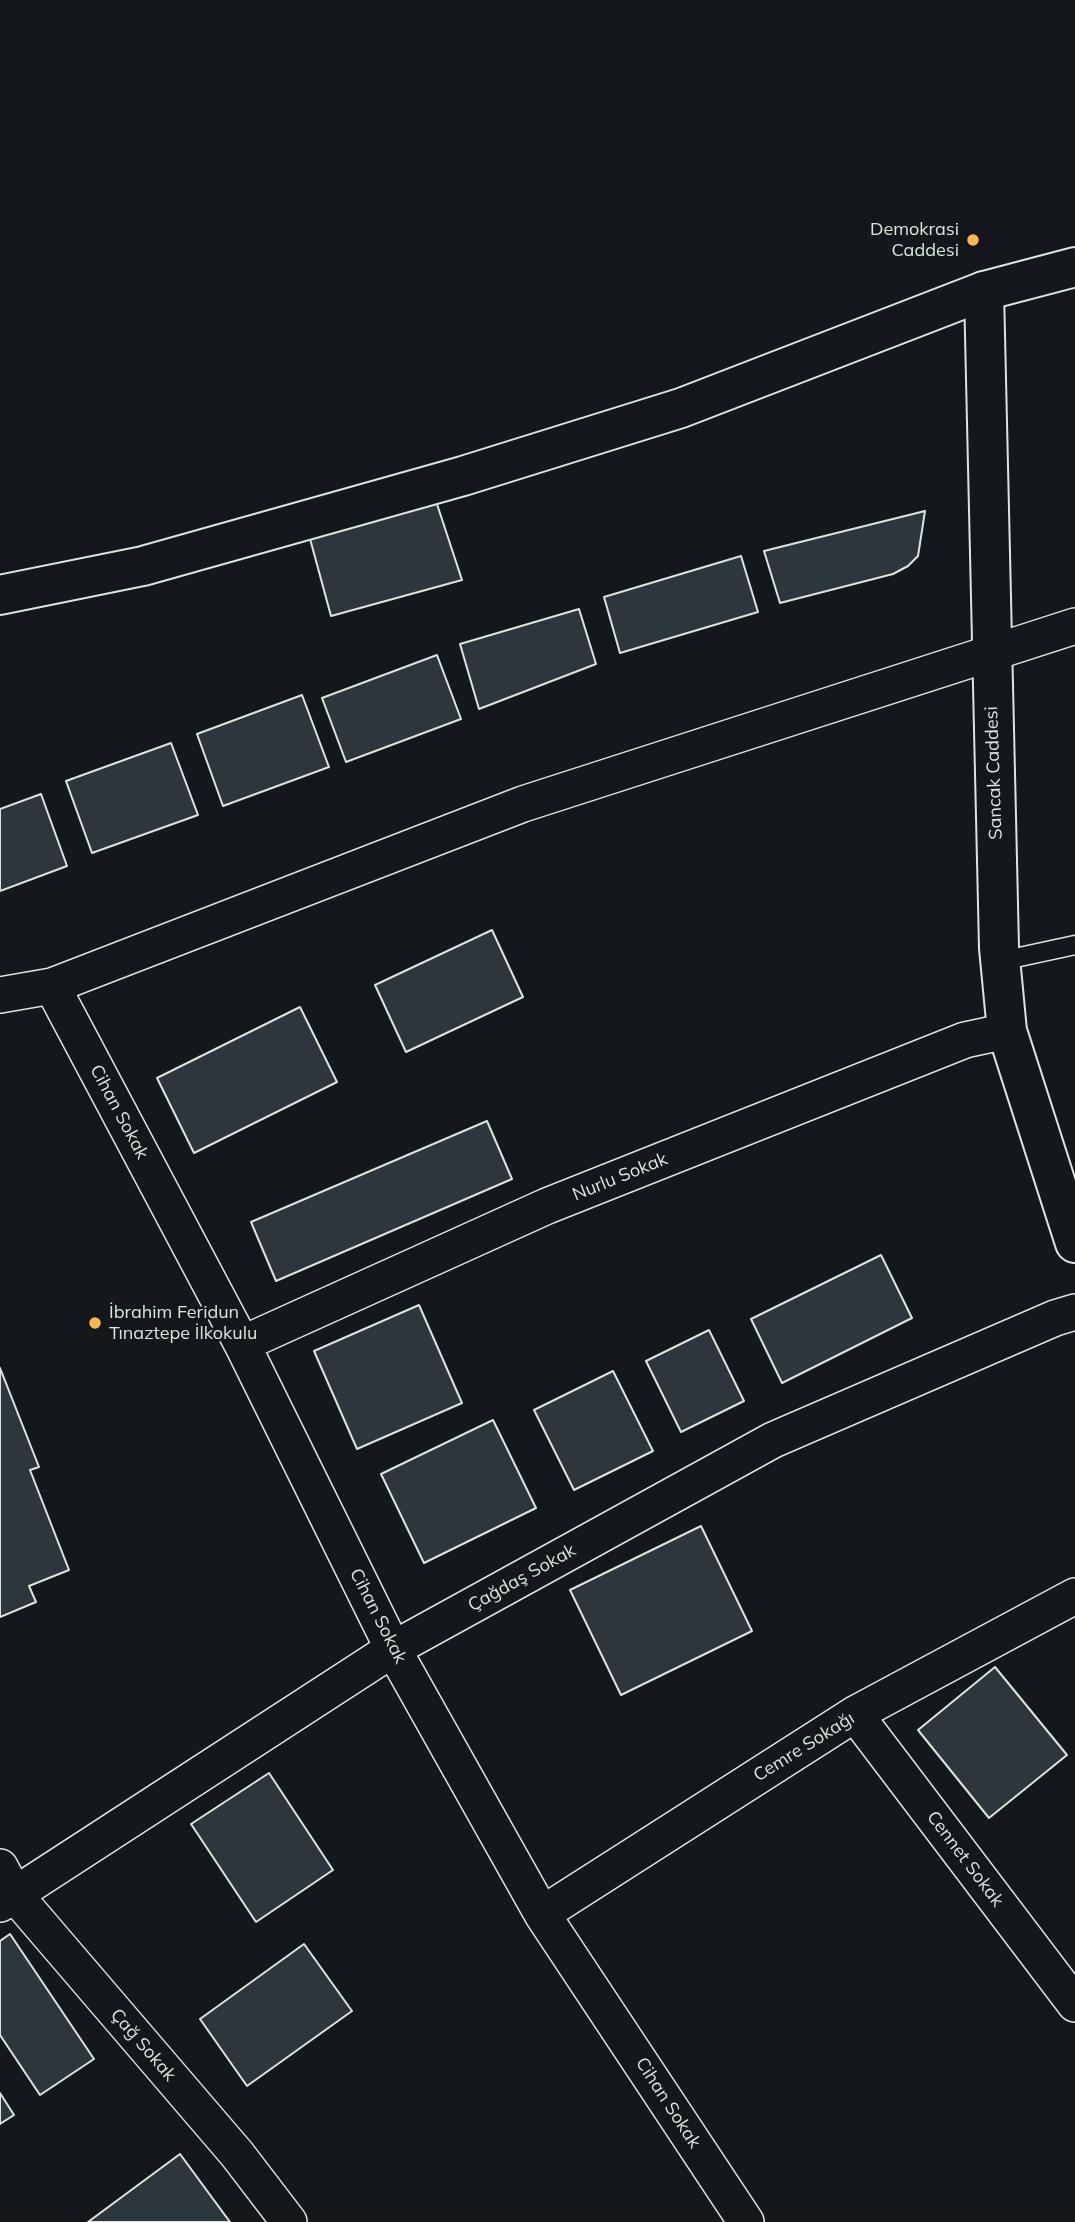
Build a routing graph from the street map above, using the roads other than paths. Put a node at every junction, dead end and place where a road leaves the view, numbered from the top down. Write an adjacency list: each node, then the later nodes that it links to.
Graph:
1 (1075, 267): 2 (main road)
2 (984, 291): 3 (main road); 5 (main road, Sancak Caddesi)
3 (0, 595)
4 (1075, 626): 5 (street)
5 (991, 653): 7 (main road, Sancak Caddesi); 8 (street)
6 (1075, 945): 7 (lane)
7 (1001, 961): 10 (main road, Sancak Caddesi)
8 (51, 986): 9 (street); 13 (street, Cihan Sokak)
9 (0, 995)
10 (1007, 1031): 11 (main road, Sancak Caddesi); 13 (street, Nurlu Sokak)
11 (1075, 1243)
12 (1075, 1312): 15 (street, Çağdaş Sokak)
13 (242, 1344): 15 (street, Cihan Sokak)
14 (1075, 1596): 16 (street, Cemre Sokağı)
15 (393, 1649): 17 (street, Çağdaş Sokak); 18 (street, Cihan Sokak)
16 (855, 1714): 18 (street, Cemre Sokağı); 19 (street, Cennet Sokak)
17 (5, 1889): 20 (street, Çağ Sokak)
18 (542, 1914): 21 (street, Cihan Sokak)
19 (1075, 2004)
20 (289, 2222)
21 (746, 2222)

